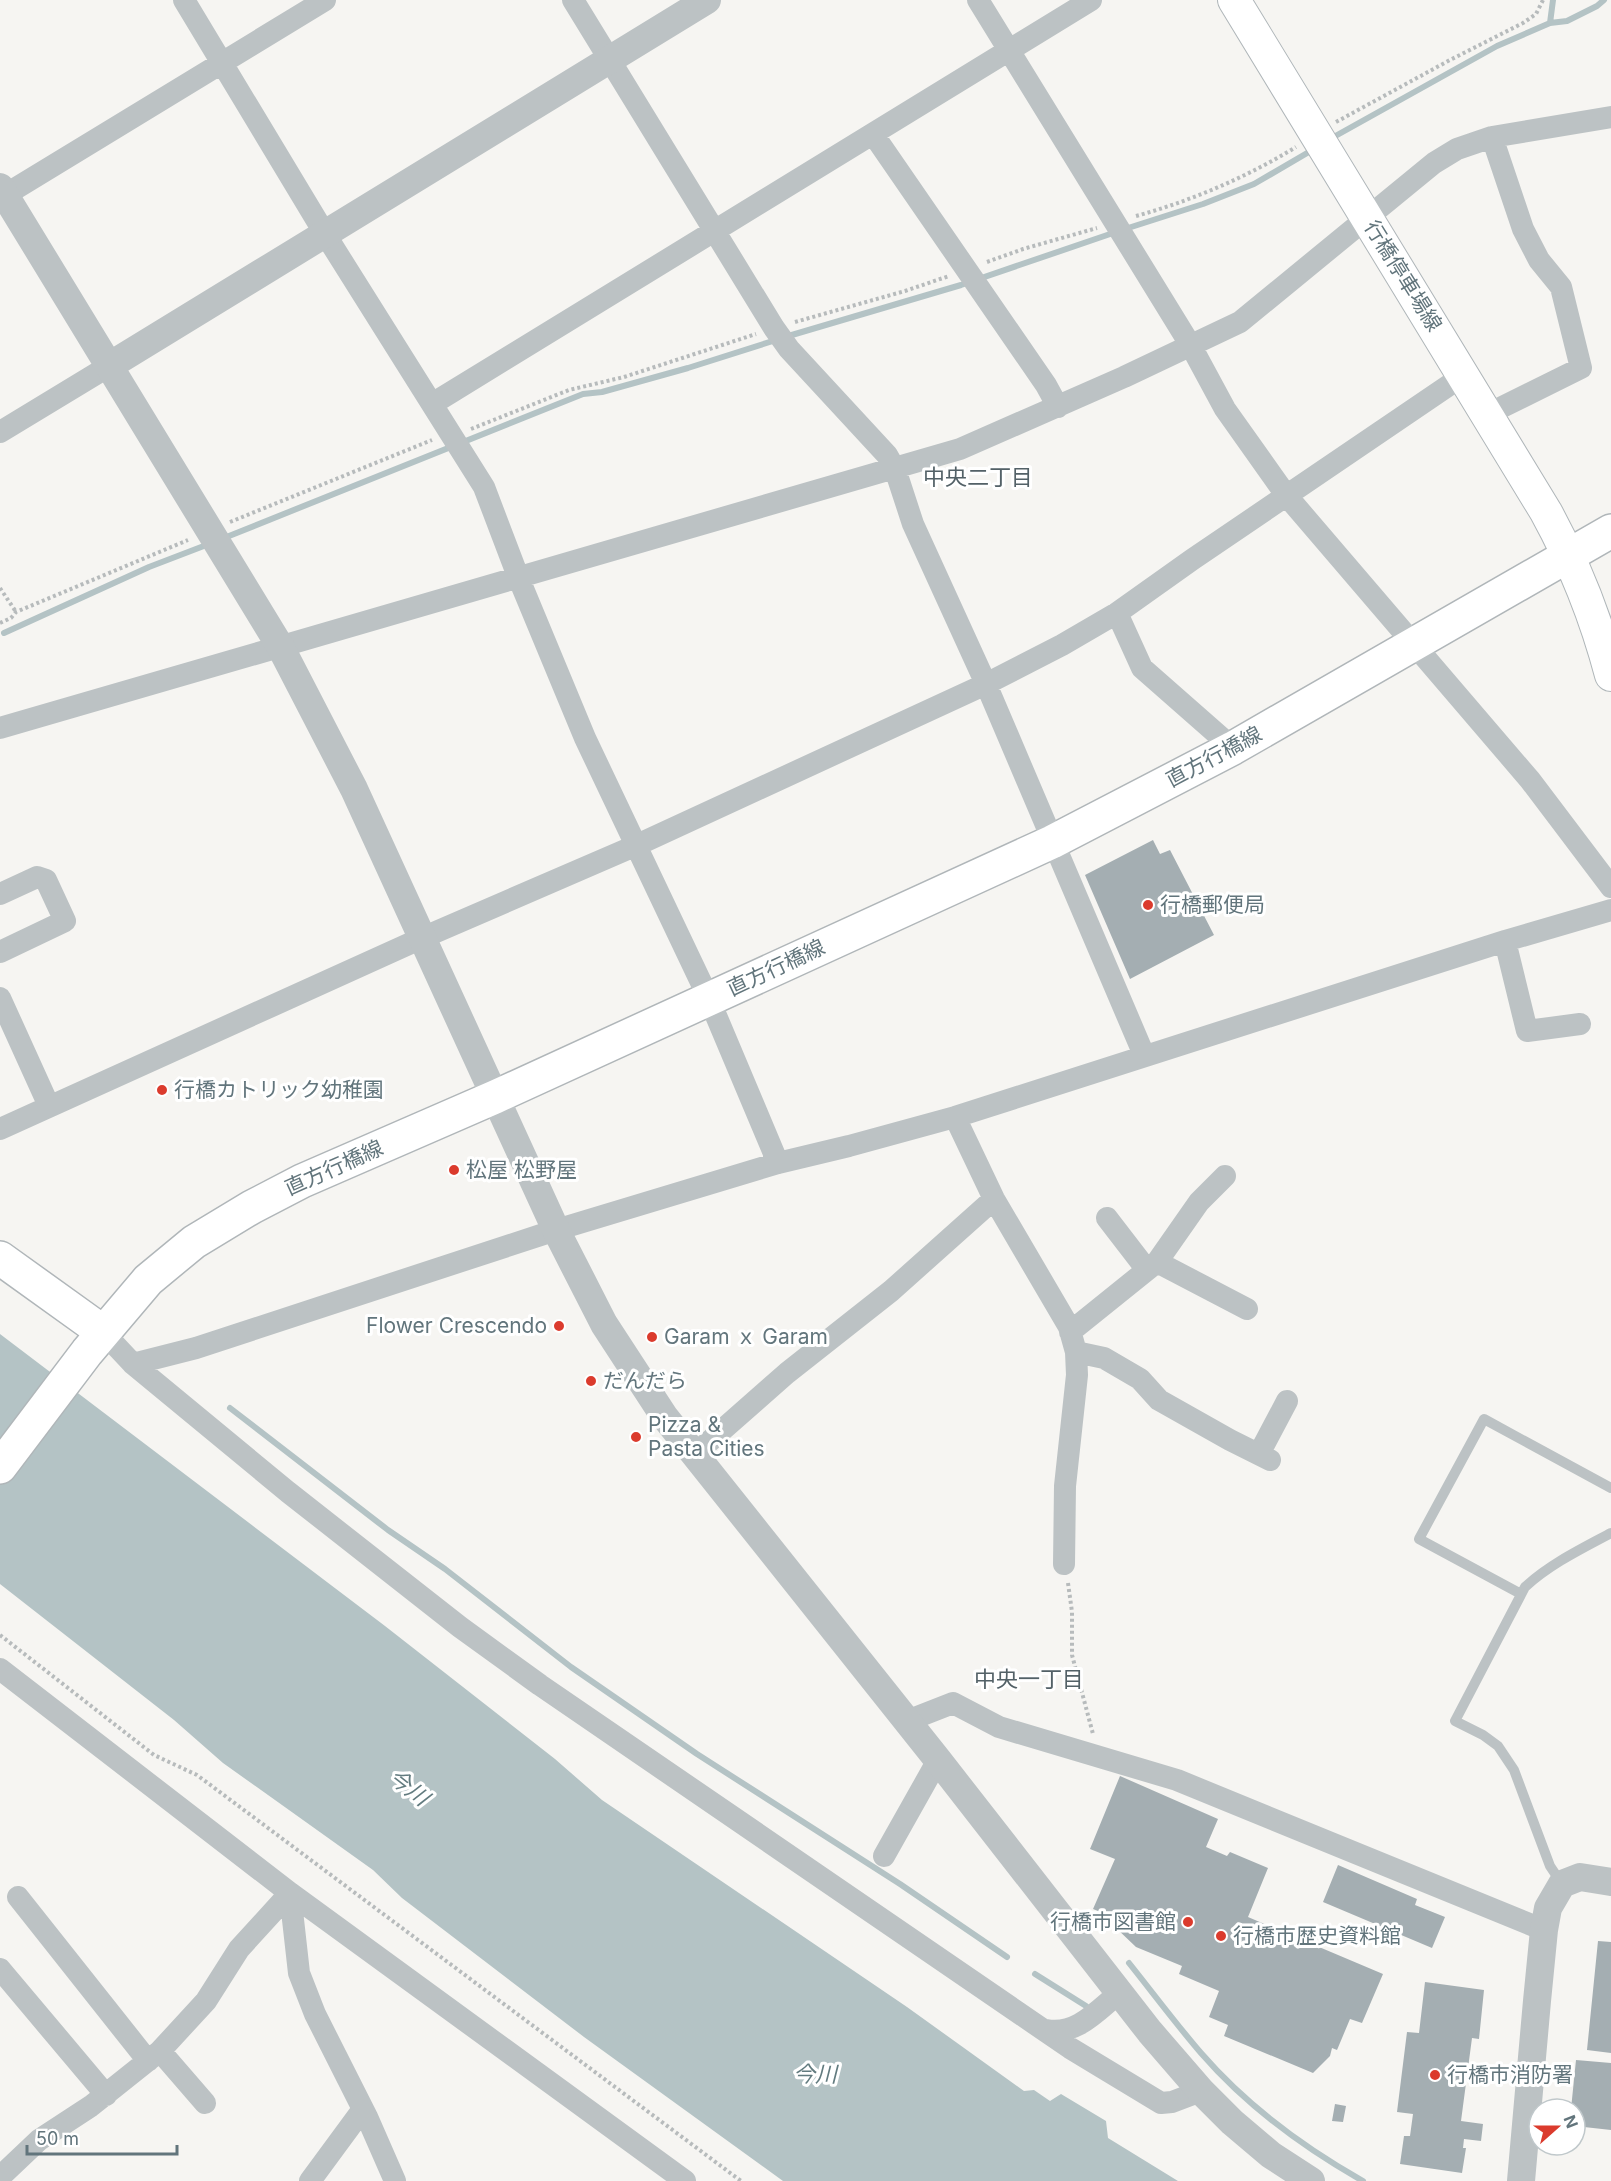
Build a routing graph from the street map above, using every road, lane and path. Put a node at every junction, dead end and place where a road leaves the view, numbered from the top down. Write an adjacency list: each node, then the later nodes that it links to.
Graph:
1 (184, 0): 10 (street)
2 (325, 0): 10 (street)
3 (573, 0): 9 (street)
4 (707, 0): 9 (street)
5 (978, 0): 8 (street)
6 (1091, 0): 8 (street)
7 (1234, 0): 15 (main road, 行橋停車場線)
8 (1009, 51): 12 (street); 18 (street)
9 (609, 60): 16 (street); 17 (street)
10 (222, 63): 14 (street); 17 (street)
11 (1611, 117): 13 (street)
12 (873, 134): 16 (street); 22 (street)
13 (1492, 137): 15 (street); 23 (street)
14 (2, 193): 19 (street)
15 (1367, 217): 18 (street); 20 (main road, 行橋停車場線)
16 (715, 232): 21 (street); 25 (street)
17 (325, 234): 19 (street); 21 (street)
18 (1191, 346): 22 (street); 26 (street)
19 (110, 366): 24 (street); 34 (street)
20 (1464, 375): 23 (main road, 行橋停車場線); 26 (street)
21 (432, 404): 29 (street)
22 (1058, 407): 25 (street)
23 (1488, 414): 28 (main road, 行橋停車場線)
24 (0, 432)
25 (895, 470): 29 (street); 36 (street)
26 (1286, 495): 32 (street); 33 (street)
27 (1611, 531): 28 (main road, 直方行橋線)
28 (1570, 555): 33 (main road, 直方行橋線); 35 (main road, 行橋停車場線)
29 (519, 579): 34 (street); 40 (street)
30 (0, 588): 31 (path)
31 (16, 612)
32 (1117, 613): 36 (street); 38 (street)
33 (1415, 645): 38 (main road, 直方行橋線); 41 (street)
34 (280, 646): 37 (street); 44 (street)
35 (1611, 675)
36 (986, 684): 39 (street); 40 (street)
37 (0, 728)
38 (1233, 748): 39 (main road, 直方行橋線)
39 (1052, 842): 48 (main road, 直方行橋線); 50 (street)
40 (637, 845): 44 (street); 48 (street)
41 (1611, 887)
42 (0, 894): 46 (street)
43 (1611, 910): 45 (street)
44 (422, 938): 51 (street); 52 (street)
45 (1505, 941): 49 (street); 50 (street)
46 (0, 952)
47 (0, 998): 52 (street)
48 (709, 999): 51 (main road, 直方行橋線); 55 (street)
49 (1580, 1024)
50 (1144, 1055): 53 (street)
51 (495, 1097): 59 (street); 63 (main road, 直方行橋線)
52 (49, 1106): 54 (street)
53 (955, 1117): 55 (street); 57 (street)
54 (0, 1129)
55 (778, 1163): 59 (street)
56 (1224, 1176): 61 (street)
57 (994, 1199): 64 (street); 67 (street)
58 (1107, 1218): 61 (street)
59 (556, 1230): 65 (street); 67 (street)
60 (0, 1258): 63 (main road)
61 (1152, 1266): 62 (street); 64 (street)
62 (1247, 1309)
63 (95, 1342): 65 (street); 68 (main road, 直方行橋線)
64 (1073, 1342): 66 (street); 71 (street)
65 (133, 1364): 86 (street)
66 (1287, 1401)
67 (694, 1454): 75 (street)
68 (0, 1467)
69 (1611, 1488): 72 (lane)
70 (1611, 1533): 72 (lane)
71 (1064, 1564): 76 (path)
72 (1521, 1594): 80 (lane)
73 (0, 1635): 96 (path)
74 (0, 1669): 81 (street)
75 (907, 1721): 76 (street); 77 (street)
76 (1097, 1755): 83 (street)
77 (938, 1760): 78 (street); 85 (street)
78 (884, 1856)
79 (1611, 1882): 80 (street)
80 (1562, 1884): 83 (street)
81 (290, 1893): 87 (street); 91 (street); 95 (street)
82 (18, 1897): 87 (street)
83 (1544, 1930): 98 (street)
84 (0, 1969): 89 (street)
85 (1119, 1993): 86 (street); 88 (street)
86 (1046, 2030): 88 (street)
87 (154, 2056): 89 (street); 90 (street)
88 (1201, 2091): 97 (street)
89 (106, 2095): 92 (street)
90 (205, 2103)
91 (363, 2109): 93 (street); 94 (street)
92 (0, 2177)
93 (310, 2181)
94 (395, 2181)
95 (685, 2181)
96 (741, 2181)
97 (1311, 2181)
98 (1521, 2181)

